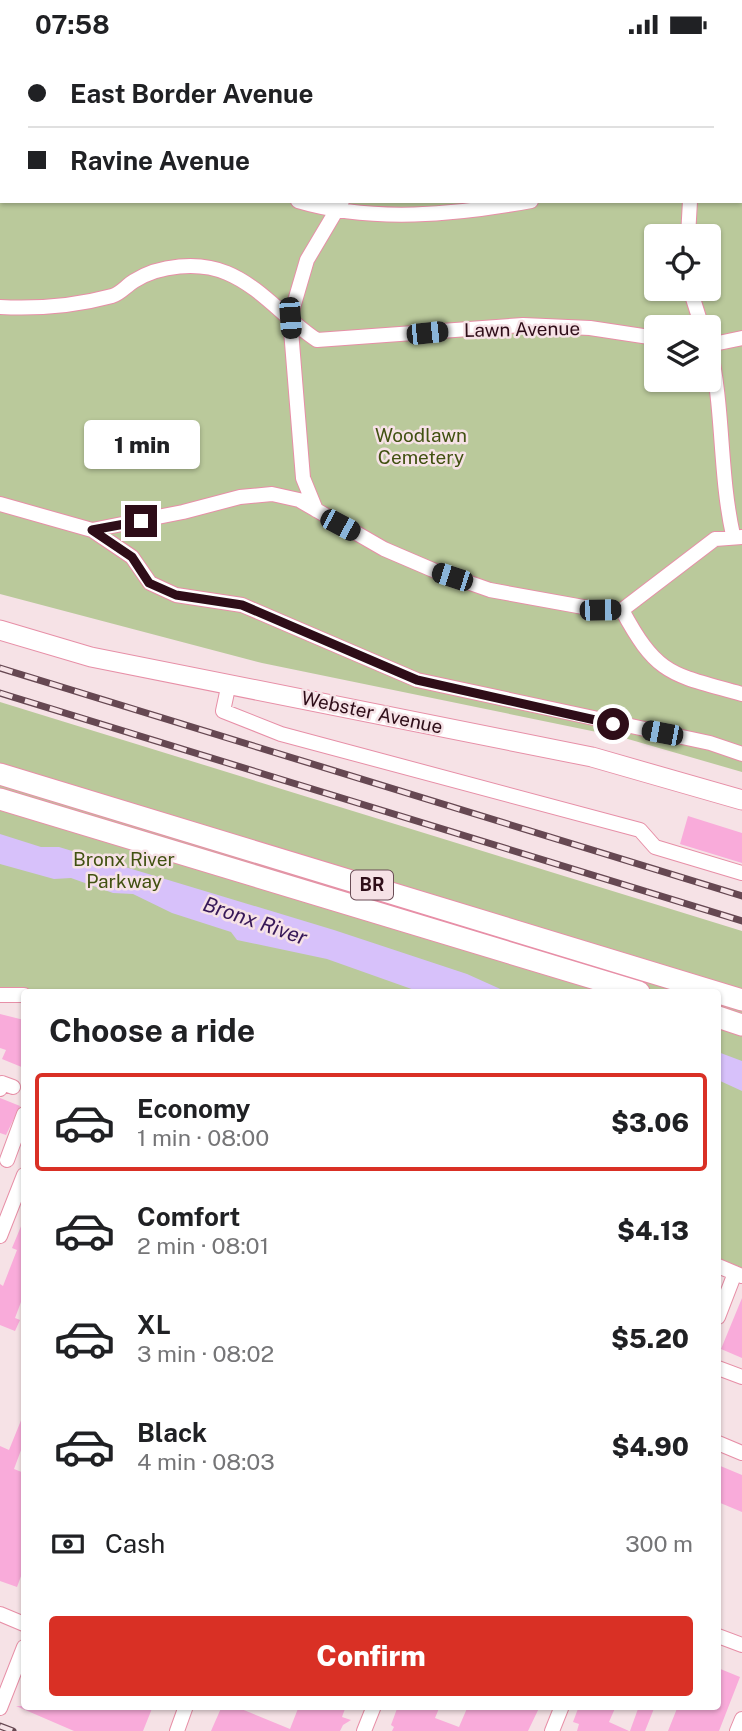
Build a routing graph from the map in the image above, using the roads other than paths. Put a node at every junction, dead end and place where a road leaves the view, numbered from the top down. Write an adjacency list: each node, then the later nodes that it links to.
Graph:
1 (320, 203): 4 (street)
2 (521, 203): 4 (street)
3 (690, 203): 5 (street)
4 (341, 205): 7 (street)
5 (689, 224)
6 (0, 307): 7 (street, Lawn Avenue)
7 (290, 318): 8 (street, Lawn Avenue); 13 (street)
8 (644, 336)
9 (742, 338): 10 (street)
10 (721, 342)
11 (718, 392): 15 (street)
12 (0, 504): 14 (street)
13 (316, 510): 14 (street); 16 (street)
14 (92, 530): 20 (street)
15 (737, 536): 16 (street)
16 (622, 610): 19 (street)
17 (0, 630): 18 (main road, Webster Avenue)
18 (229, 683): 23 (main road, Webster Avenue); 24 (street)
19 (742, 694)
20 (742, 754)
21 (0, 774): 26 (highway, BR)
22 (0, 799): 25 (highway, BR)
23 (742, 800)
24 (742, 873)
25 (629, 989)
26 (706, 989)
27 (721, 994): 30 (highway, BR)
28 (0, 995): 29 (street)
29 (21, 995)
30 (742, 1000)
31 (721, 1018): 32 (highway)
32 (742, 1025)
33 (21, 1120): 34 (street)
34 (3, 1159): 35 (street)
35 (21, 1166)
36 (21, 1183): 37 (street)
37 (0, 1236)
38 (721, 1267): 39 (street)
39 (738, 1274): 40 (street)
40 (721, 1311)
41 (721, 1369): 42 (street)
42 (742, 1377)
43 (721, 1444): 44 (street)
44 (742, 1453)
45 (0, 1614): 46 (street)
46 (21, 1623)
47 (721, 1637): 48 (street)
48 (742, 1646)
49 (21, 1655): 50 (street)
50 (0, 1708)
51 (185, 1710): 55 (street)
52 (372, 1710): 56 (street)
53 (560, 1710): 57 (street)
54 (742, 1720): 58 (street)
55 (177, 1731)
56 (364, 1731)
57 (552, 1731)
58 (737, 1731)

